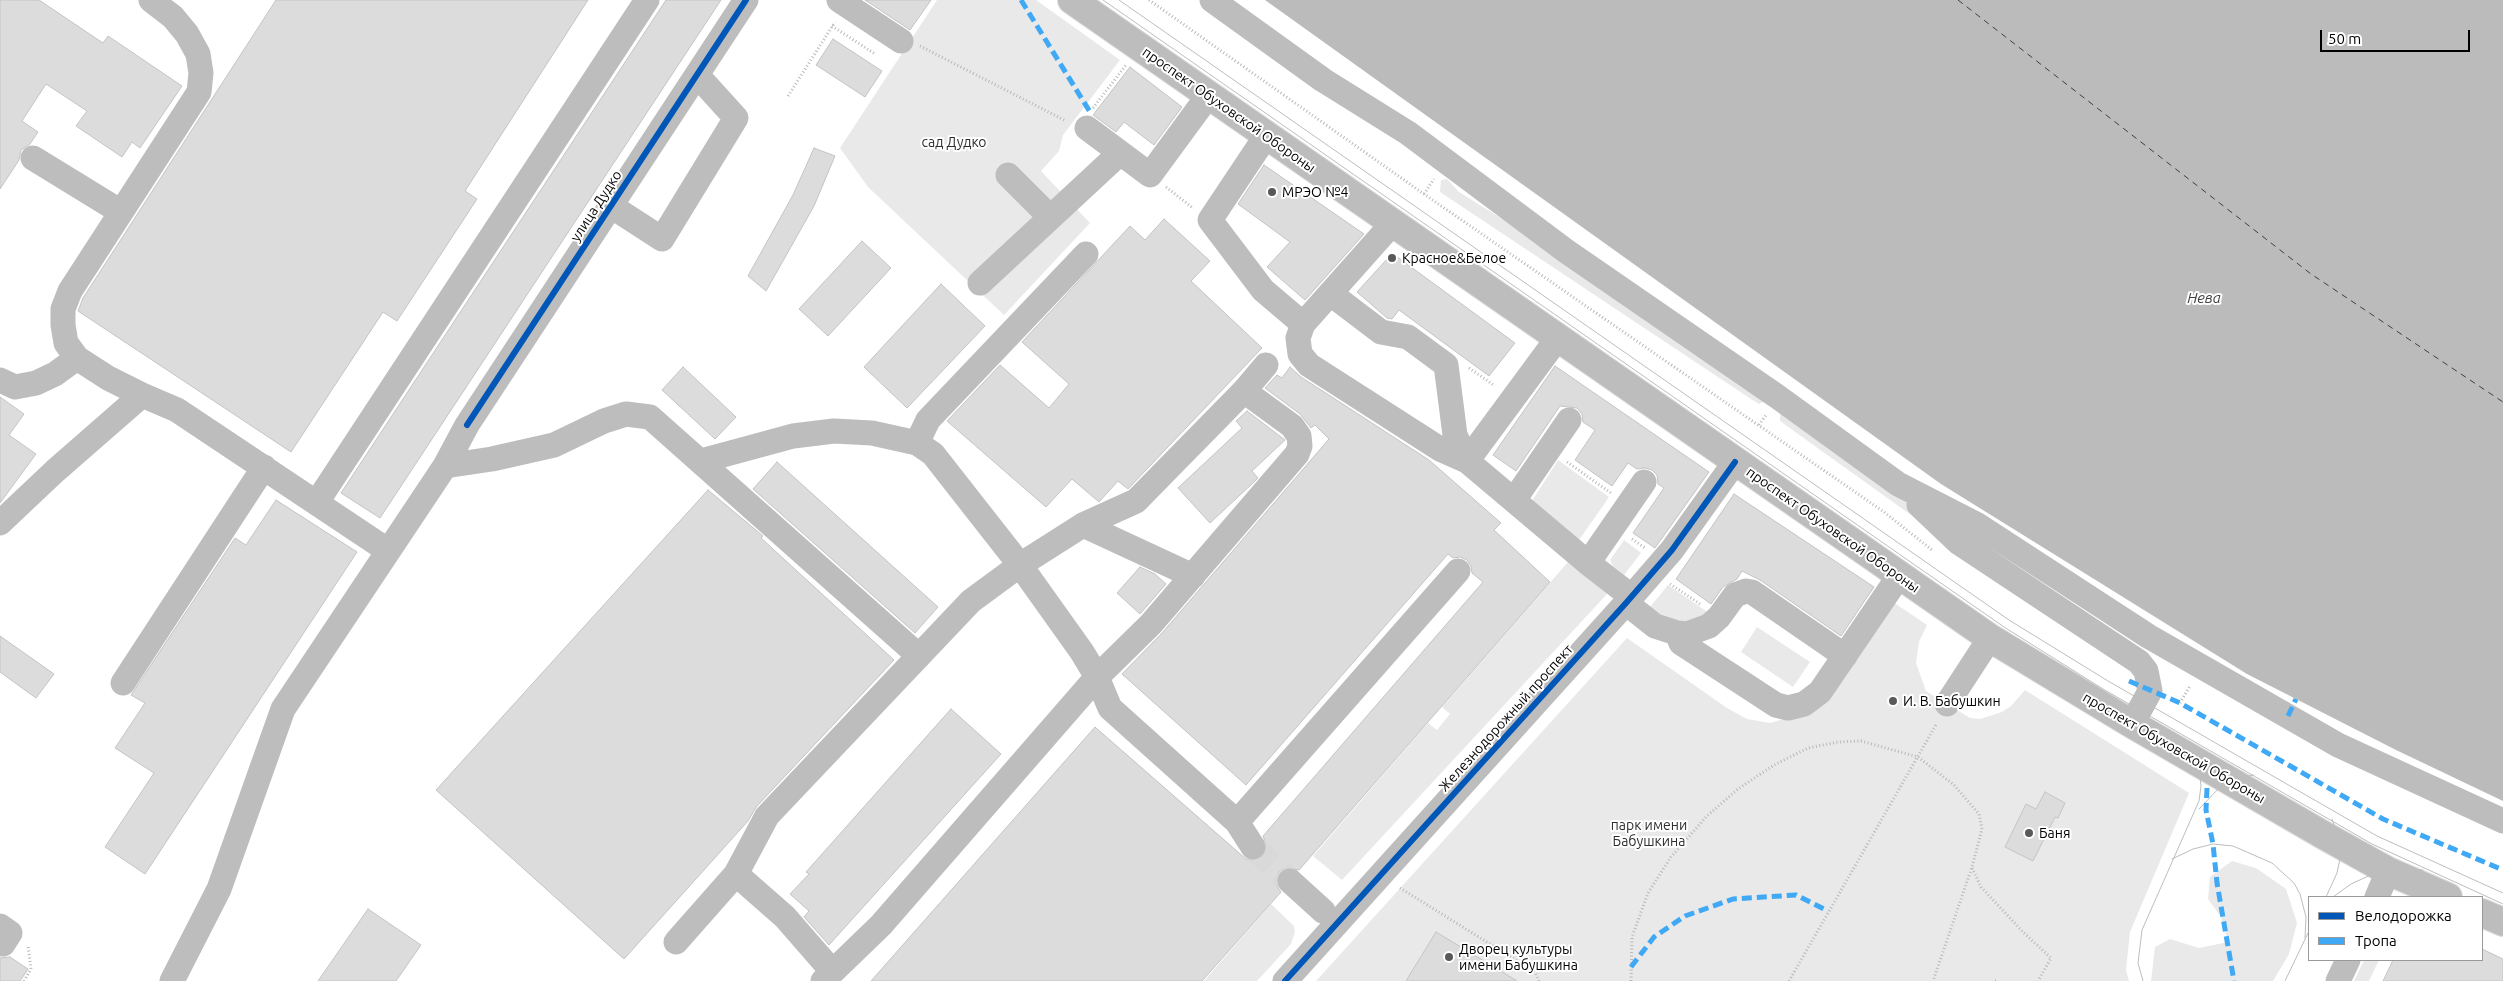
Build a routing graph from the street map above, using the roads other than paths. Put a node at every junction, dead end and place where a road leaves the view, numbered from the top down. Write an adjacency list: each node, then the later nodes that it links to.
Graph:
1 (151, 0): 16 (street)
2 (647, 0): 38 (street)
3 (746, 0): 8 (street, улица Дудко)
4 (1072, 0): 9 (main road, проспект Обуховской Обороны)
5 (1212, 0): 41 (street)
6 (842, 2): 7 (street)
7 (901, 41)
8 (697, 76): 15 (street, улица Дудко); 15 (street)
9 (1208, 96): 11 (main road, проспект Обуховской Обороны); 12 (street)
10 (1087, 128): 12 (street)
11 (1266, 136): 18 (main road, проспект Обуховской Обороны); 22 (street)
12 (1120, 153): 17 (street)
13 (33, 158): 16 (street)
14 (1008, 175): 17 (street)
15 (611, 206): 34 (street, улица Дудко)
16 (121, 212): 24 (street)
17 (1050, 217): 20 (street)
18 (1392, 224): 21 (street); 23 (main road, проспект Обуховской Обороны)
19 (1086, 254): 30 (street)
20 (980, 283)
21 (1331, 294): 22 (street); 32 (street)
22 (1303, 324): 32 (street)
23 (1557, 338): 32 (street); 33 (main road, проспект Обуховской Обороны)
24 (77, 358): 26 (street); 28 (street)
25 (1266, 365): 27 (street)
26 (0, 380)
27 (1244, 391): 40 (street); 46 (street)
28 (142, 395): 35 (street); 39 (street)
29 (1569, 420): 37 (street)
30 (917, 443): 31 (street); 44 (street)
31 (701, 461): 34 (street); 51 (street)
32 (1468, 461): 37 (street)
33 (1734, 462): 47 (main road, проспект Обуховской Обороны); 48 (street, Железнодорожный проспект)
34 (445, 466): 42 (street, улица Дудко)
35 (264, 467): 38 (street); 54 (street)
36 (1644, 482): 43 (street)
37 (1514, 500): 43 (street)
38 (317, 502): 42 (street)
39 (0, 523)
40 (1083, 525): 44 (street); 46 (street)
41 (1955, 539): 56 (street); 57 (street)
42 (387, 550): 71 (street, улица Дудко)
43 (1588, 563): 48 (street)
44 (1020, 565): 51 (street); 53 (street)
45 (1458, 571): 58 (street)
46 (1193, 576): 53 (street)
47 (1899, 576): 50 (main road, проспект Обуховской Обороны); 52 (street)
48 (1629, 600): 49 (street); 72 (street, Железнодорожный проспект)
49 (1676, 633): 52 (street); 52 (street)
50 (1990, 638): 55 (street); 56 (main road, проспект Обуховской Обороны)
51 (919, 656): 61 (street)
52 (1845, 656)
53 (1097, 677): 58 (street); 70 (street)
54 (123, 683)
55 (1947, 704)
56 (2132, 724): 60 (main road, проспект Обуховской Обороны)
57 (2503, 821)
58 (1237, 822): 59 (street)
59 (1253, 847)
60 (2388, 870): 63 (street); 64 (main road, проспект Обуховской Обороны)
61 (736, 874): 68 (street); 70 (street)
62 (1290, 882): 65 (street)
63 (2377, 896)
64 (2446, 896)
65 (1324, 911)
66 (2483, 913): 67 (main road)
67 (2503, 922)
68 (676, 942)
69 (2348, 961): 73 (street)
70 (828, 976)
71 (172, 981)
72 (1284, 981)
73 (2338, 981)

